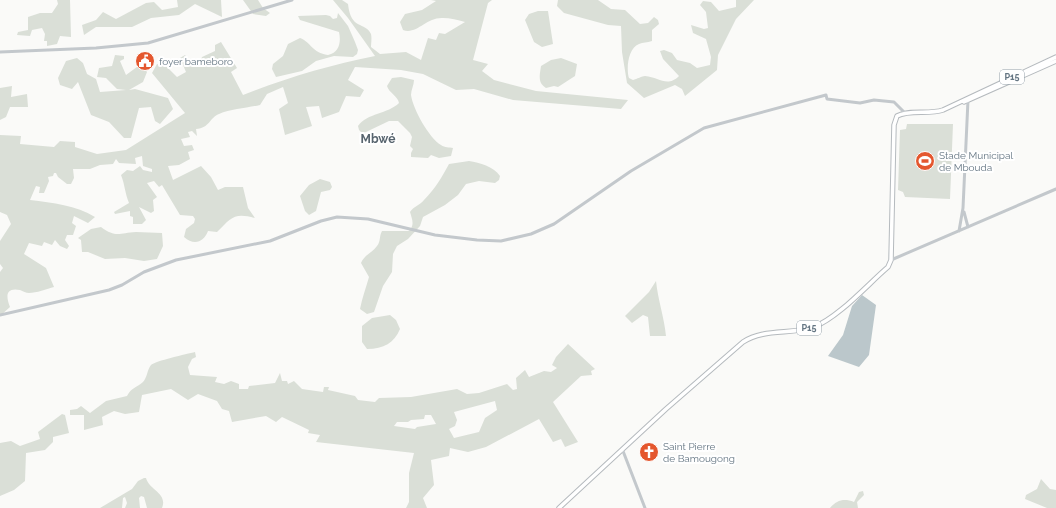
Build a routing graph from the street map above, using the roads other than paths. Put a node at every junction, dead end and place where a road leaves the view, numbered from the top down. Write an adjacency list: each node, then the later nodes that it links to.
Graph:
1 (292, 0): 2 (street)
2 (0, 52)
3 (1056, 57): 5 (main road, P15)
4 (1056, 61): 5 (main road, P15)
5 (968, 100): 6 (main road, P15); 8 (street)
6 (905, 114): 11 (main road); 12 (street)
7 (1056, 189): 9 (street)
8 (963, 208): 9 (street); 10 (street)
9 (968, 227): 10 (street)
10 (960, 231): 11 (street)
11 (891, 260): 13 (main road, P15)
12 (0, 315)
13 (623, 451): 14 (main road, P15); 15 (street)
14 (558, 508)
15 (645, 508)

